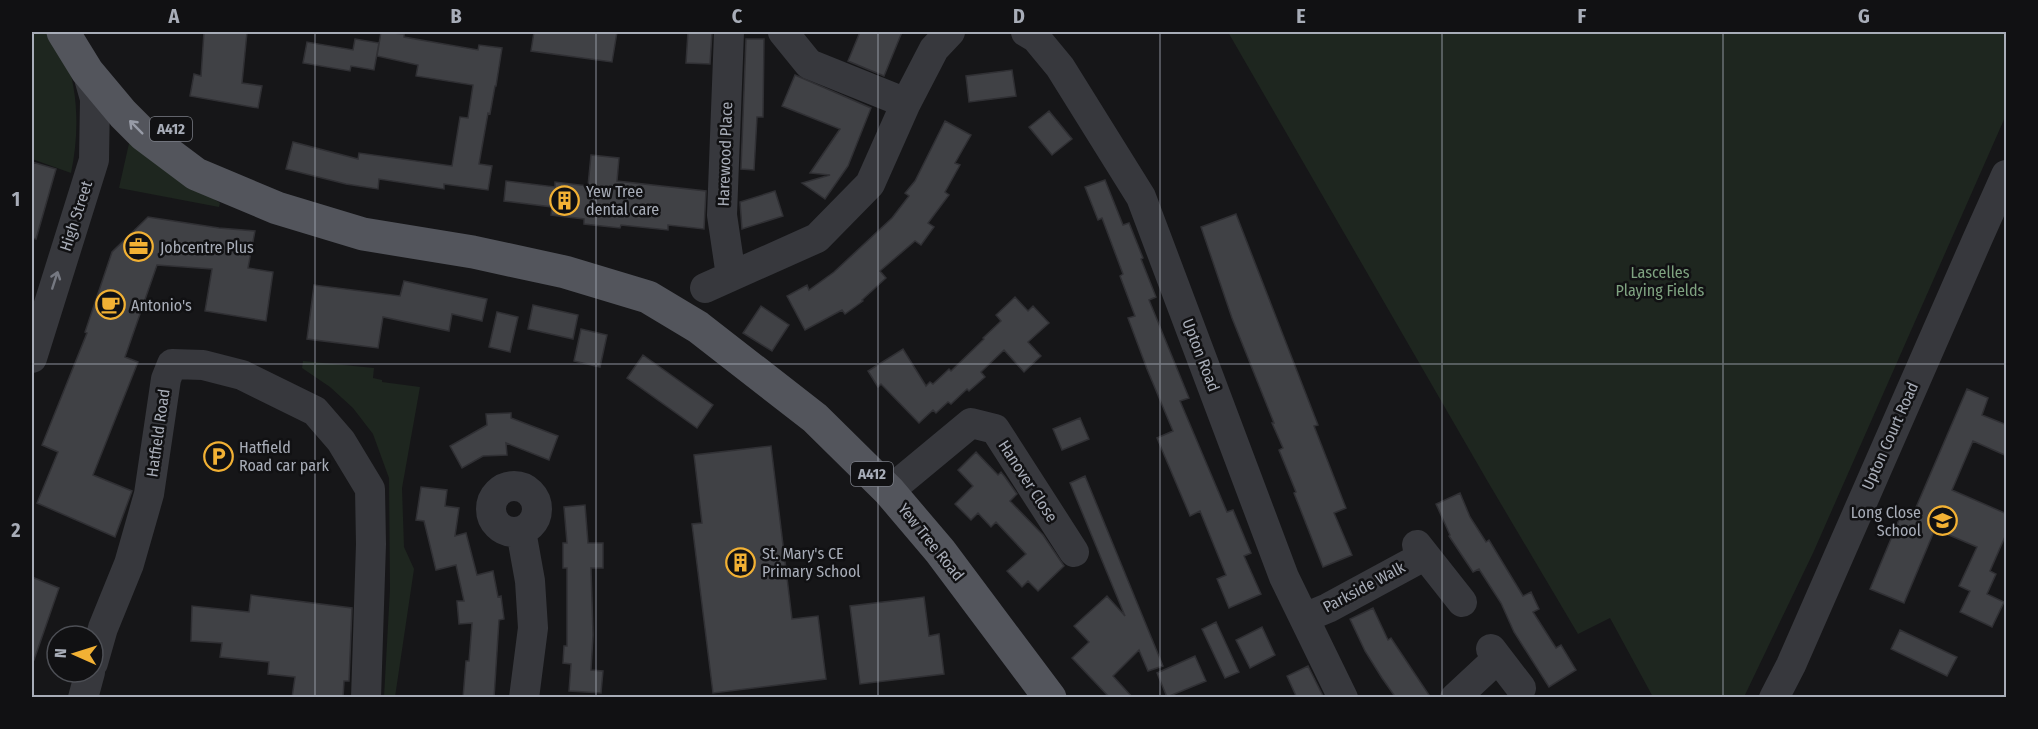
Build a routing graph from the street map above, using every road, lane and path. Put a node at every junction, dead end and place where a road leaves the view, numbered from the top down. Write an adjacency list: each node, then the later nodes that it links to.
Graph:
1 (63, 32): 7 (main road, A412)
2 (83, 32): 10 (main road, A412)
3 (729, 32): 8 (street, Harewood Place)
4 (783, 32): 8 (street)
5 (950, 32): 8 (street)
6 (1026, 32): 16 (street, Upton Road)
7 (87, 71): 10 (main road, A412, one-way to 7); 11 (street, High Street, one-way to 7)
8 (906, 103)
9 (2007, 175): 24 (street, Upton Court Road)
10 (276, 208): 12 (main road, Yew Tree Road / A412)
11 (33, 342)
12 (889, 491): 14 (street, Hanover Close); 21 (main road, Yew Tree Road / A412)
13 (521, 531): 20 (street)
14 (1074, 552)
15 (1462, 602): 16 (street, Parkside Walk)
16 (1304, 618): 22 (street, Upton Road)
17 (105, 624): 19 (street, Hatfield Road)
18 (1521, 688): 23 (street)
19 (366, 698)
20 (524, 698)
21 (1050, 698)
22 (1343, 698)
23 (1455, 698)
24 (1774, 698)

